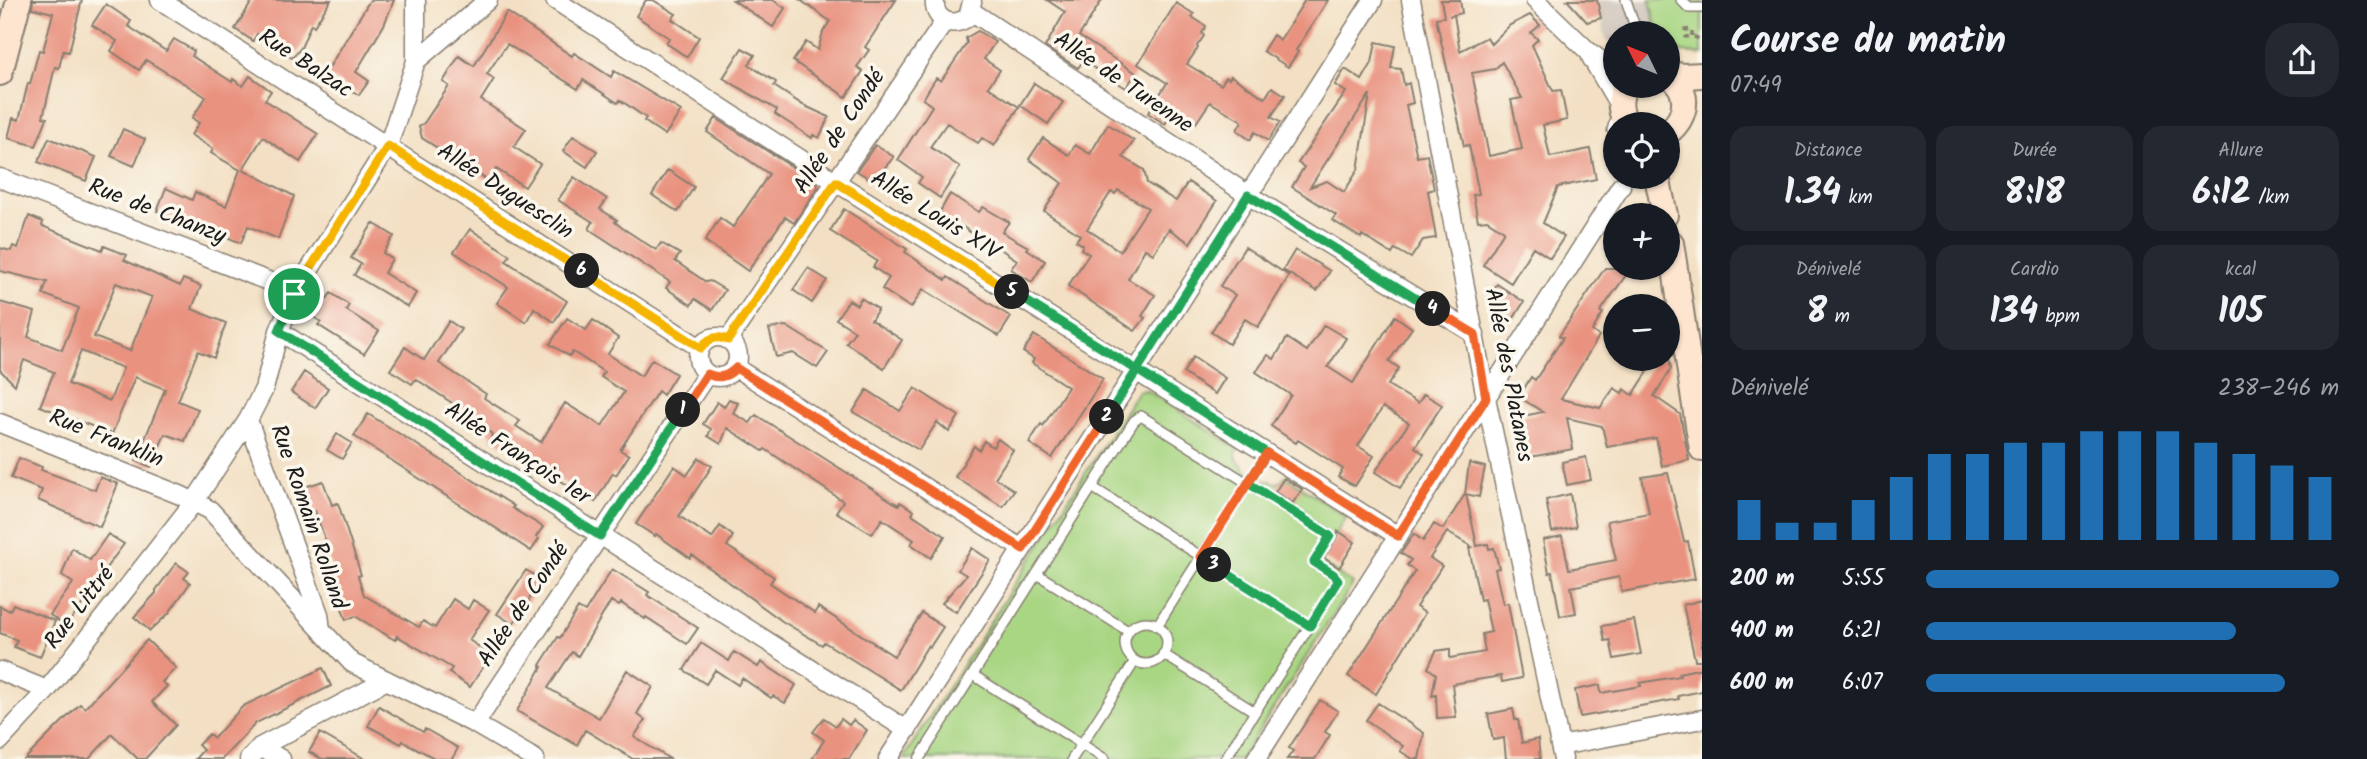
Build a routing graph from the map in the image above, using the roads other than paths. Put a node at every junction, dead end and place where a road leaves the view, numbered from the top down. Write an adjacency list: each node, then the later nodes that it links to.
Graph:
1 (19, 0): 21 (street)
2 (160, 0): 27 (street, Rue Balzac)
3 (416, 0): 19 (street, Rue Romain Rolland)
4 (488, 0): 19 (street)
5 (555, 0): 29 (street, Allée Louis XIV)
6 (935, 0): 15 (street)
7 (1373, 0): 31 (street)
8 (1411, 0): 37 (street, Allée des Platanes)
9 (1535, 0): 18 (street)
10 (1626, 0): 14 (lane)
11 (1681, 0): 13 (lane)
12 (971, 6): 15 (street); 31 (street, Allée de Turenne)
13 (1702, 8)
14 (1629, 16): 16 (lane); 17 (lane)
15 (945, 21): 29 (street, Allée de Condé)
16 (1629, 21)
17 (1631, 21)
18 (1588, 51): 20 (street); 25 (street)
19 (416, 61): 27 (street, Rue Romain Rolland)
20 (1603, 62)
21 (0, 74)
22 (1702, 75): 23 (street)
23 (1680, 76)
24 (1680, 86): 26 (street)
25 (1624, 105)
26 (1684, 120)
27 (388, 146): 34 (street, Rue Romain Rolland); 39 (street, Allée Duguesclin)
28 (0, 178): 34 (street, Rue de Chanzy)
29 (836, 182): 38 (street, Allée de Condé); 42 (street, Allée Louis XIV)
30 (1619, 189): 44 (street)
31 (1248, 195): 37 (street, Allée de Turenne); 42 (street)
32 (1680, 275): 40 (street)
33 (1677, 280): 35 (street)
34 (294, 294): 36 (street, Rue Romain Rolland)
35 (1684, 319): 40 (street); 47 (street)
36 (279, 331): 45 (street, Rue Romain Rolland); 52 (street, Allée François 1er)
37 (1475, 334): 44 (street, Allée des Platanes)
38 (728, 340): 39 (street); 41 (street)
39 (701, 348): 43 (street)
40 (1702, 365)
41 (736, 368): 43 (street); 54 (street)
42 (1137, 370): 48 (street, Allée Louis XIV); 54 (street)
43 (707, 374): 52 (street, Allée de Condé)
44 (1486, 398): 53 (street); 73 (street, Allée des Platanes)
45 (248, 420): 51 (street, Rue Romain Rolland); 59 (street, Rue Romain Rolland)
46 (0, 424): 51 (street, Rue Franklin)
47 (1702, 449)
48 (1267, 453): 49 (lane); 53 (street, Allée Louis XIV)
49 (1248, 483): 50 (lane); 55 (lane); 58 (lane)
50 (1092, 487): 55 (lane); 56 (lane)
51 (194, 502): 59 (street, Rue Romain Rolland); 66 (street, Rue Littré)
52 (600, 536): 69 (street, Allée de Condé); 70 (street, Allée François 1er)
53 (1398, 536): 82 (street)
54 (1023, 549): 70 (street)
55 (1201, 557): 57 (lane); 58 (lane)
56 (1037, 574): 60 (lane); 64 (lane)
57 (1157, 626): 60 (lane); 61 (lane)
58 (1310, 626): 67 (lane)
59 (321, 630): 65 (street, Rue Romain Rolland)
60 (1128, 631): 62 (lane)
61 (1163, 654): 62 (lane); 67 (lane)
62 (1135, 661): 72 (lane)
63 (0, 671): 66 (street)
64 (973, 675): 72 (lane); 78 (lane)
65 (387, 680): 69 (street, Rue Romain Rolland); 74 (street)
66 (47, 690): 71 (street, Rue Littré)
67 (1255, 712): 81 (lane)
68 (1702, 719): 73 (street)
69 (475, 724): 76 (street, Rue Romain Rolland)
70 (907, 730): 77 (street)
71 (0, 741)
72 (1081, 744): 79 (lane); 80 (lane)
73 (1562, 752)
74 (254, 753): 75 (street)
75 (281, 759)
76 (535, 759)
77 (888, 759)
78 (919, 759)
79 (1072, 759)
80 (1105, 759)
81 (1225, 759)
82 (1256, 759)

